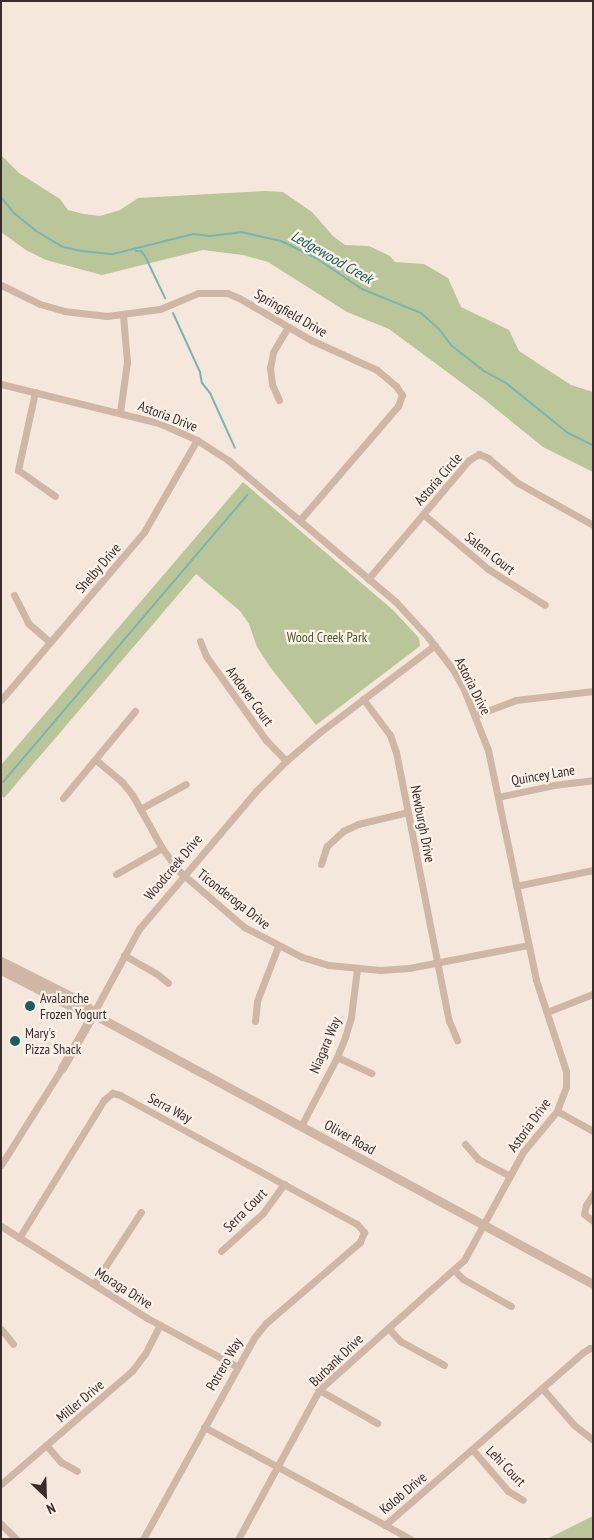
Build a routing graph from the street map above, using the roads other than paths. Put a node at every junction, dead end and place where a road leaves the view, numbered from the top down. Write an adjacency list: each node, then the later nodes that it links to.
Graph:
1 (1, 285): 2 (street, Springfield Drive)
2 (123, 315): 3 (street, Springfield Drive); 7 (street)
3 (288, 327): 6 (street); 11 (street, Springfield Drive)
4 (1, 384): 5 (street, Astoria Drive)
5 (36, 392): 7 (street, Astoria Drive); 9 (street)
6 (279, 400)
7 (120, 412): 8 (street, Astoria Drive)
8 (198, 440): 11 (street, Astoria Drive); 17 (street, Shelby Drive)
9 (55, 496)
10 (423, 514): 12 (street, Astoria Circle); 13 (street, Astoria Circle); 15 (street, Salem Court)
11 (300, 520): 13 (street, Astoria Drive)
12 (593, 525)
13 (368, 579): 18 (street, Astoria Drive)
14 (14, 595): 17 (street)
15 (545, 606)
16 (200, 641): 25 (street, Andover Court)
17 (50, 642): 21 (street, Shelby Drive)
18 (435, 645): 20 (street, Woodcreek Drive); 23 (street, Astoria Drive)
19 (593, 691): 23 (street)
20 (363, 699): 25 (street, Woodcreek Drive); 31 (street, Newburgh Drive)
21 (1, 700)
22 (135, 711): 24 (street)
23 (476, 716): 28 (street, Astoria Drive)
24 (96, 760): 29 (street); 30 (street, Ticonderoga Drive)
25 (286, 761): 36 (street, Woodcreek Drive)
26 (593, 780): 28 (street, Quincey Lane)
27 (186, 784): 30 (street)
28 (498, 797): 37 (street, Astoria Drive)
29 (63, 798)
30 (140, 809): 32 (street, Ticonderoga Drive)
31 (408, 812): 33 (street); 42 (street, Newburgh Drive)
32 (162, 848): 35 (street); 36 (street, Ticonderoga Drive)
33 (321, 864)
34 (593, 870): 37 (street)
35 (116, 874)
36 (184, 876): 39 (street, Ticonderoga Drive); 40 (street, Woodcreek Drive)
37 (516, 886): 38 (street, Astoria Drive)
38 (528, 945): 42 (street, Ticonderoga Drive); 47 (street, Astoria Drive)
39 (278, 946): 43 (street, Ticonderoga Drive); 49 (street)
40 (124, 955): 45 (street); 48 (street, Woodcreek Drive)
41 (1, 961): 48 (street, Oliver Road)
42 (438, 963): 43 (street, Ticonderoga Drive); 50 (street, Newburgh Drive)
43 (357, 969): 51 (street, Niagara Way)
44 (1, 970): 48 (street, Oliver Road)
45 (168, 983)
46 (593, 994): 47 (street)
47 (546, 1012): 54 (street, Astoria Drive)
48 (93, 1014): 52 (street, Woodcreek Drive); 55 (street, Oliver Road)
49 (255, 1021)
50 (457, 1040)
51 (337, 1057): 53 (street); 55 (street, Niagara Way)
52 (62, 1068): 58 (street, Woodcreek Drive)
53 (371, 1073)
54 (557, 1112): 56 (street); 59 (street, Astoria Drive)
55 (301, 1126): 64 (street, Oliver Road)
56 (593, 1131)
57 (465, 1144): 59 (street)
58 (1, 1165)
59 (510, 1176): 64 (street, Astoria Drive)
60 (284, 1184): 66 (street, Serra Way); 67 (street, Serra Way); 68 (street, Serra Court)
61 (593, 1194): 63 (street)
62 (141, 1212): 70 (street)
63 (593, 1221)
64 (484, 1225): 69 (street, Burbank Drive); 71 (street, Oliver Road)
65 (1, 1226): 67 (street, Moraga Drive)
66 (364, 1232): 79 (street, Potrero Way)
67 (18, 1238): 70 (street, Moraga Drive)
68 (221, 1251)
69 (454, 1270): 72 (street); 74 (street, Burbank Drive)
70 (94, 1284): 73 (street, Moraga Drive)
71 (593, 1284)
72 (511, 1306)
73 (160, 1325): 79 (street, Moraga Drive); 85 (street, Miller Drive)
74 (388, 1328): 78 (street); 81 (street, Burbank Drive)
75 (1, 1329): 76 (street)
76 (13, 1344)
77 (593, 1348): 80 (street, Kolob Drive)
78 (444, 1364)
79 (236, 1366): 83 (street, Potrero Way)
80 (542, 1388): 84 (street); 86 (street, Kolob Drive)
81 (319, 1390): 82 (street); 87 (street, Burbank Drive)
82 (377, 1423)
83 (204, 1427): 87 (street, Kolob Drive); 94 (street, Potrero Way)
84 (593, 1440)
85 (46, 1445): 88 (street); 89 (street, Miller Drive)
86 (472, 1449): 90 (street, Lehi Court); 92 (street, Kolob Drive)
87 (277, 1467): 92 (street, Kolob Drive); 95 (street, Burbank Drive)
88 (77, 1471)
89 (1, 1484)
90 (523, 1500)
91 (1, 1524): 93 (street)
92 (386, 1525): 96 (street)
93 (16, 1539)
94 (144, 1539)
95 (238, 1539)
96 (410, 1539)

